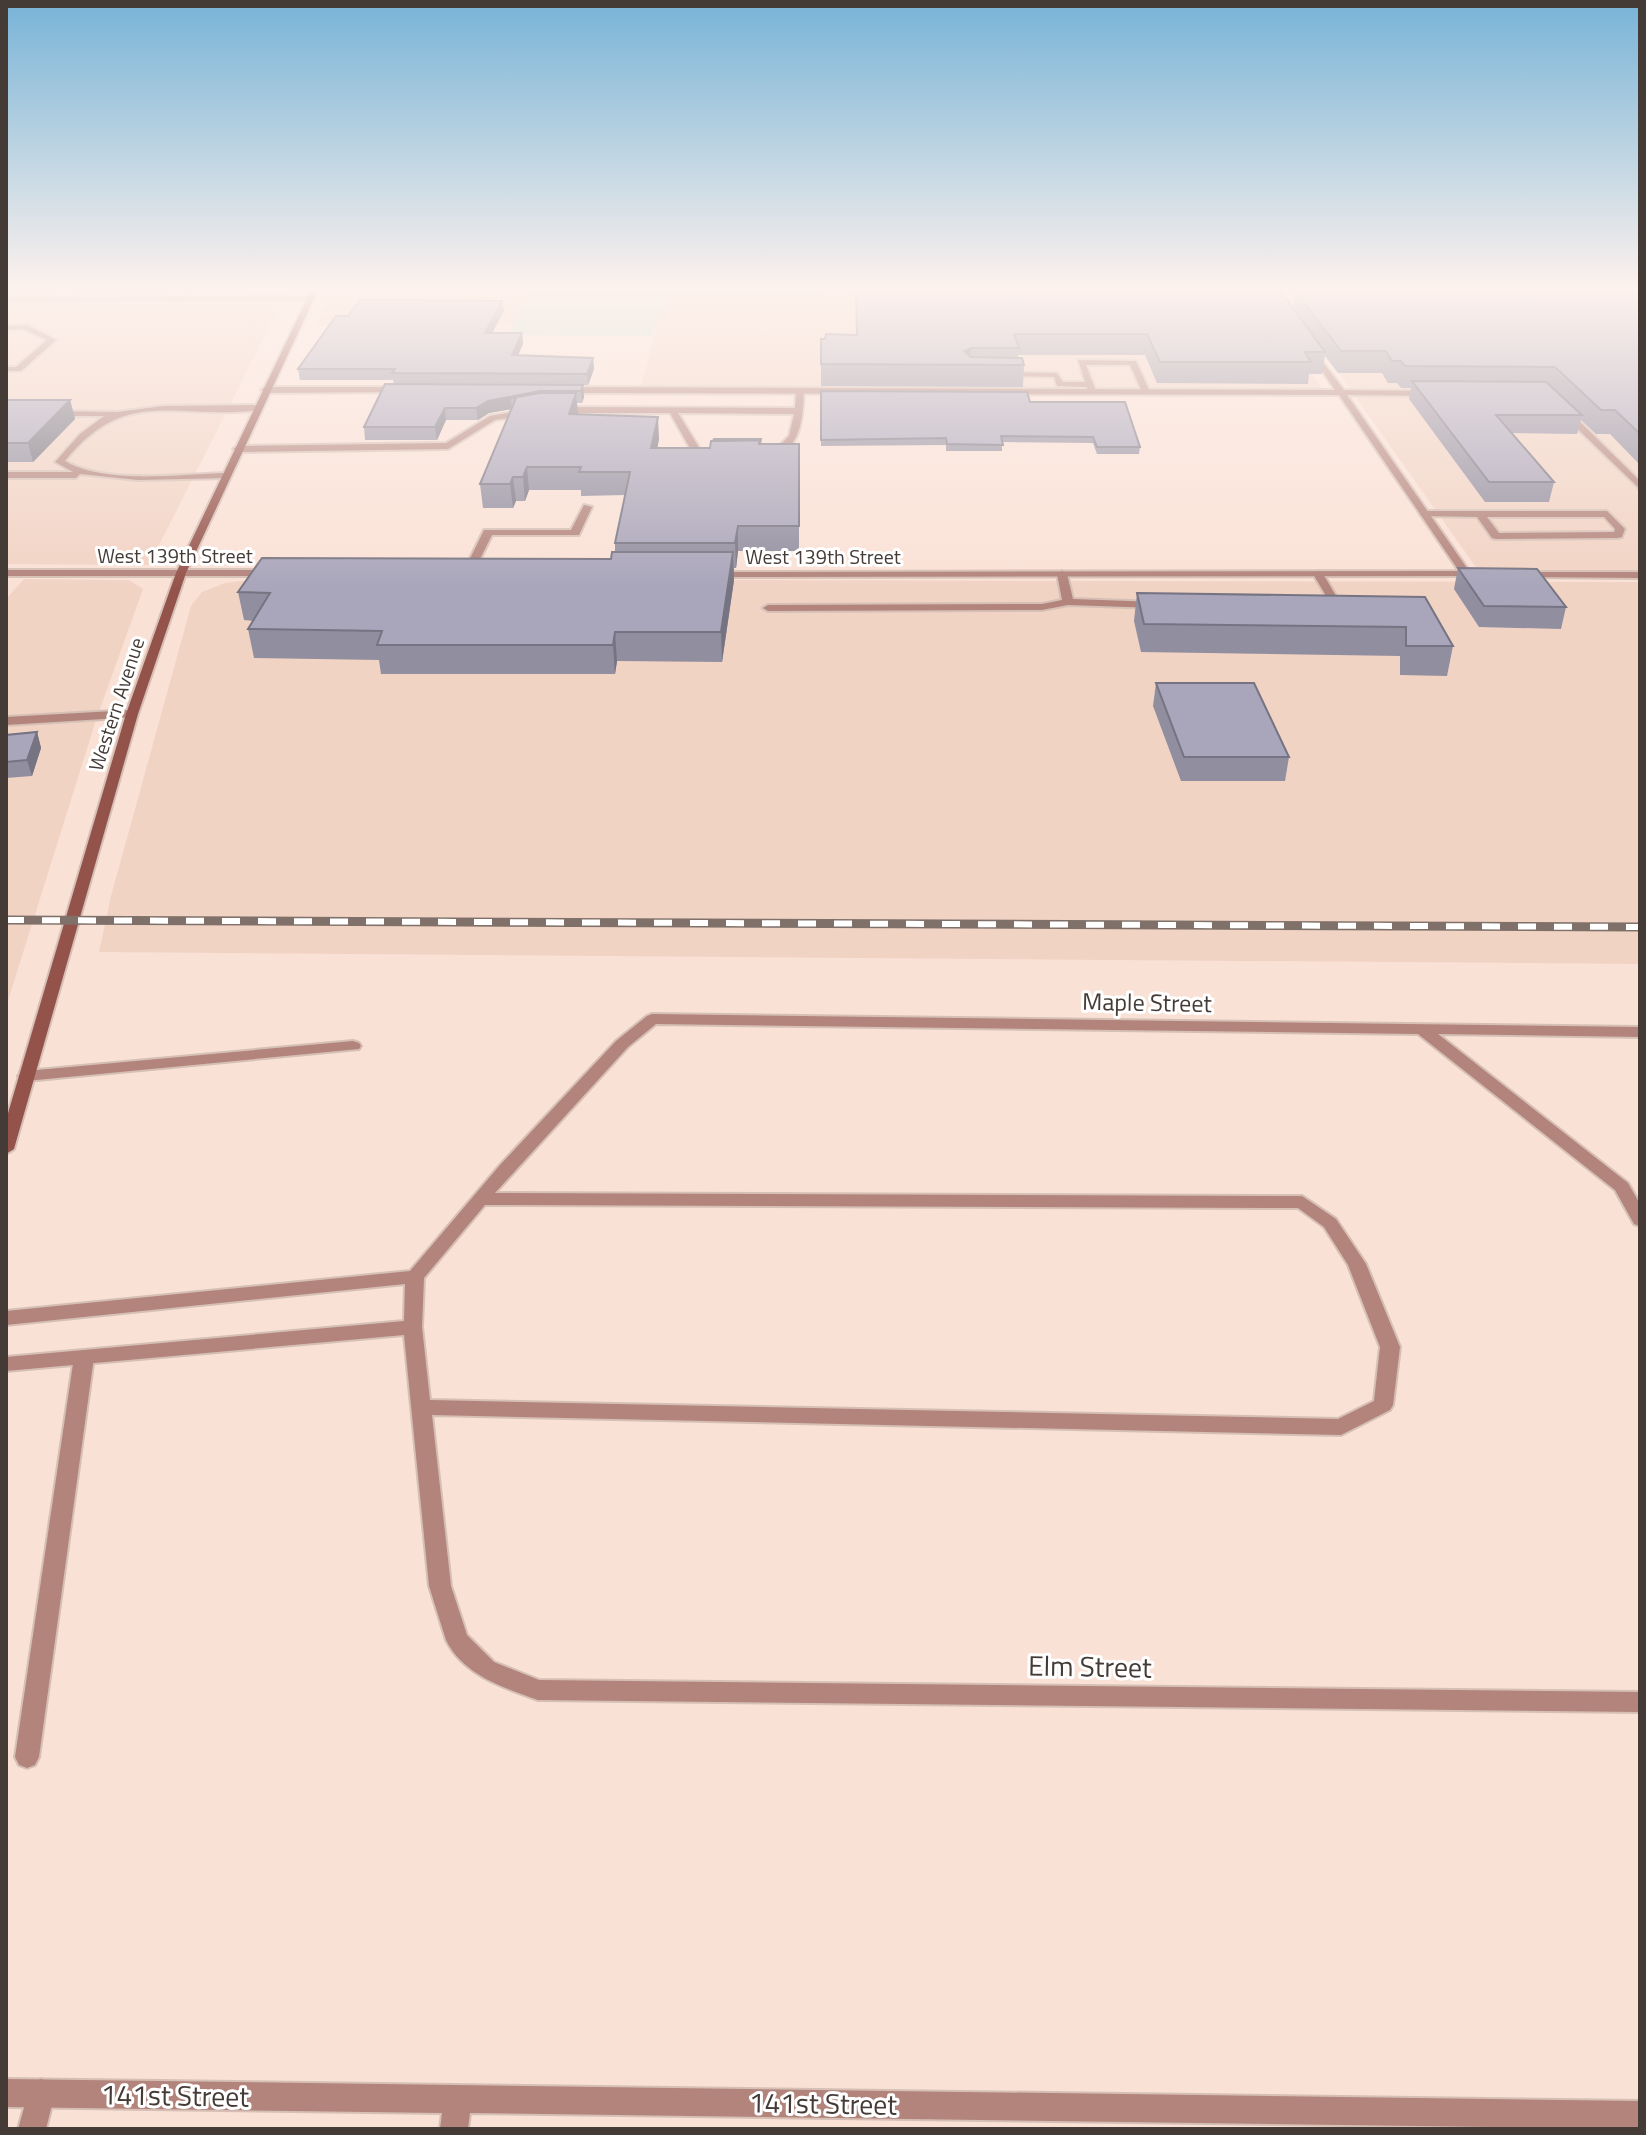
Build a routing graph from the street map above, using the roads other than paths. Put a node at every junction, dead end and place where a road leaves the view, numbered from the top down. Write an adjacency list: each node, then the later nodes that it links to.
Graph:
1 (265, 390): 2 (street); 12 (main road, Western Avenue)
2 (422, 390)
3 (548, 390): 7 (street)
4 (933, 390): 7 (street)
5 (1113, 390): 8 (street)
6 (1342, 390): 9 (street)
7 (800, 391): 14 (street)
8 (1146, 392): 9 (street)
9 (1344, 393): 10 (street); 25 (street)
10 (1437, 393)
11 (1556, 403): 23 (street)
12 (257, 408): 16 (street); 17 (main road, Western Avenue)
13 (672, 410): 14 (street); 17 (street); 18 (street)
14 (799, 411): 19 (street)
15 (49, 413): 16 (street)
16 (120, 414): 21 (street)
17 (238, 449): 22 (main road, Western Avenue)
18 (729, 456)
19 (759, 456)
20 (6, 475): 21 (street)
21 (99, 475): 22 (street)
22 (226, 476): 28 (main road, Western Avenue)
23 (1640, 486)
24 (587, 507): 31 (street)
25 (1425, 514): 26 (street); 36 (street)
26 (1480, 514): 26 (street)
27 (6, 573): 28 (street, West 139th Street)
28 (181, 573): 29 (street, West 139th Street); 44 (main road, Western Avenue)
29 (277, 573)
30 (452, 573): 31 (street)
31 (468, 573): 32 (street)
32 (484, 573)
33 (703, 574): 34 (street, West 139th Street)
34 (1062, 574): 35 (street, West 139th Street); 40 (street)
35 (1318, 574): 36 (street, West 139th Street); 42 (street)
36 (1466, 574): 37 (street, West 139th Street)
37 (1497, 574)
38 (1513, 574): 39 (street)
39 (1640, 575)
40 (1068, 602): 41 (street); 43 (street)
41 (1171, 605)
42 (1313, 605)
43 (768, 608)
44 (132, 714): 45 (street); 49 (main road, Western Avenue)
45 (6, 721)
46 (1422, 1029): 47 (street, Maple Street); 52 (street, Maple Street); 53 (street)
47 (1640, 1032)
48 (353, 1046): 49 (street)
49 (26, 1076): 50 (main road, Western Avenue)
50 (12, 1108): 51 (main road, Western Avenue)
51 (6, 1149)
52 (481, 1199): 54 (street); 59 (street)
53 (1640, 1220)
54 (415, 1277): 55 (street); 56 (street)
55 (6, 1318)
56 (413, 1327): 57 (street); 59 (street)
57 (84, 1357): 58 (street); 61 (street)
58 (6, 1364)
59 (421, 1407): 60 (street, Elm Street)
60 (1640, 1702)
61 (27, 1757)
62 (6, 2093): 63 (street, 141st Street)
63 (41, 2093): 64 (street, 141st Street); 67 (street)
64 (458, 2098): 66 (street, 141st Street); 68 (street)
65 (1640, 2115): 66 (street, 141st Street)
66 (1552, 2121)
67 (32, 2129)
68 (454, 2129)

